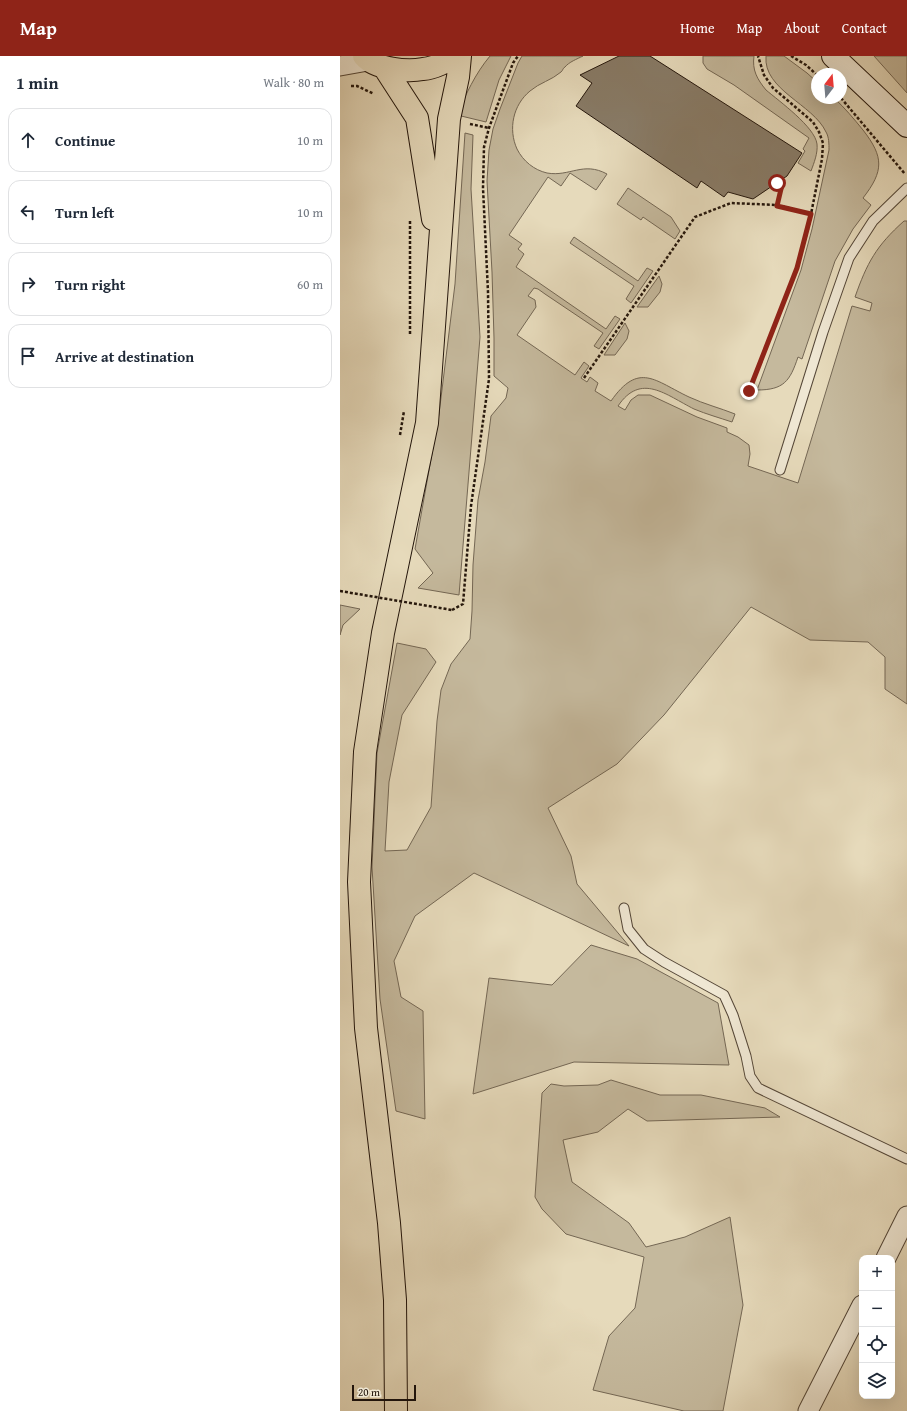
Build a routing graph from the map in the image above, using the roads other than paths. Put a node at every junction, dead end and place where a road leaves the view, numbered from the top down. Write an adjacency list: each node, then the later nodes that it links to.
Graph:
1 (455, 56): 4 (highway)
2 (460, 56): 8 (highway)
3 (833, 56): 6 (main road)
4 (372, 61): 5 (street); 8 (highway)
5 (340, 66)
6 (907, 126)
7 (907, 188): 9 (lane)
8 (438, 258): 15 (highway)
9 (780, 470)
10 (624, 908): 11 (lane)
11 (907, 1158)
12 (907, 1216): 13 (street)
13 (888, 1255)
14 (859, 1311): 16 (street)
15 (396, 1411)
16 (808, 1411)

